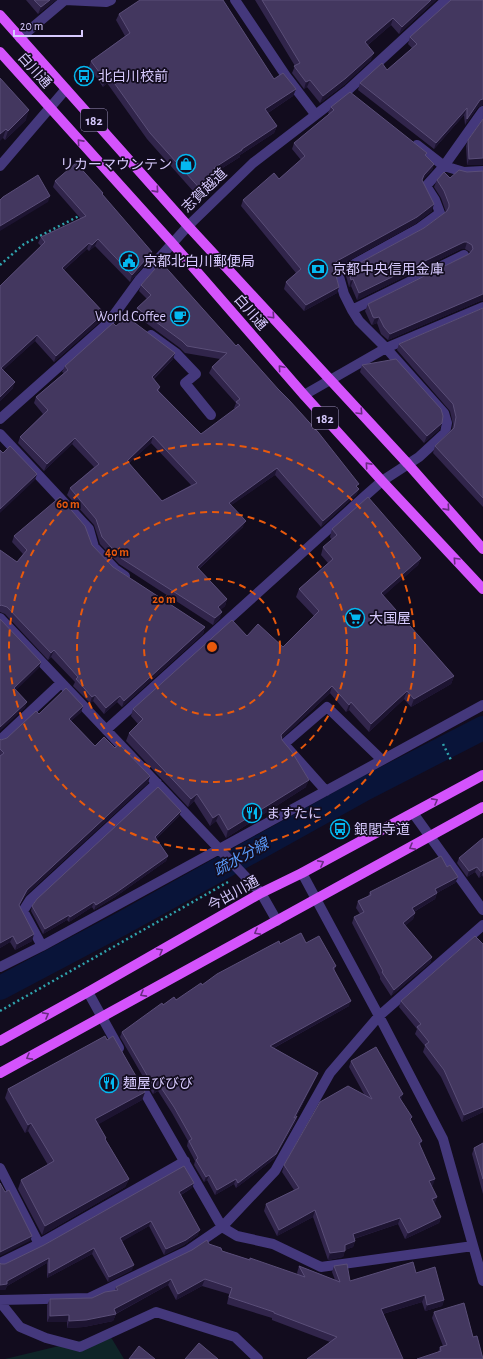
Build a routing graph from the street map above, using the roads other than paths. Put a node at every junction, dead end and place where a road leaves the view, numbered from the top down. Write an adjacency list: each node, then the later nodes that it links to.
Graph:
1 (111, 0): 5 (street)
2 (235, 0): 10 (street)
3 (446, 0): 10 (street, 志賀越道)
4 (0, 15): 5 (main road, 白川通 / 182)
5 (20, 38): 7 (main road, 白川通 / 182)
6 (0, 52): 8 (main road, 白川通 / 182)
7 (66, 89): 8 (street); 15 (main road, 白川通 / 182, one-way to 15)
8 (50, 108): 12 (street); 16 (main road, 白川通 / 182, one-way to 8)
9 (483, 111): 13 (street)
10 (315, 114): 15 (street, 志賀越道)
11 (410, 139): 13 (street)
12 (0, 166)
13 (444, 166): 14 (street); 19 (street)
14 (483, 171)
15 (188, 226): 16 (street, 志賀越道); 22 (main road, 白川通 / 182, one-way to 22)
16 (172, 243): 23 (main road, 白川通 / 182, one-way to 16); 25 (street, 志賀越道)
17 (464, 256): 19 (street)
18 (483, 307): 21 (street)
19 (352, 310): 21 (street)
20 (141, 327): 24 (street)
21 (386, 348): 22 (street); 27 (street)
22 (330, 380): 23 (street); 27 (main road, 白川通 / 182, one-way to 27)
23 (304, 395): 28 (main road, 白川通 / 182, one-way to 23)
24 (211, 415)
25 (0, 419)
26 (0, 434): 30 (street)
27 (408, 464): 28 (street); 29 (main road, 白川通 / 182, one-way to 29)
28 (382, 481): 31 (main road, 白川通 / 182, one-way to 28); 35 (street)
29 (483, 549)
30 (135, 582)
31 (483, 589)
32 (0, 618): 33 (street)
33 (61, 683): 35 (street); 36 (street)
34 (483, 705): 37 (street)
35 (106, 730): 39 (street)
36 (0, 740)
37 (382, 760): 40 (street); 40 (street)
38 (483, 775): 42 (main road, 今出川通, one-way to 38)
39 (157, 783): 44 (street); 51 (street)
40 (326, 791): 44 (street)
41 (483, 808): 43 (main road)
42 (413, 813): 43 (street); 45 (main road, 今出川通, one-way to 42)
43 (430, 837): 47 (main road, one-way to 47); 48 (street)
44 (221, 851): 46 (street); 51 (street)
45 (302, 873): 46 (main road, 今出川通); 47 (street)
46 (261, 893): 49 (street); 53 (main road, 今出川通, one-way to 46)
47 (316, 900): 49 (main road); 54 (street)
48 (483, 910)
49 (277, 921): 55 (main road, one-way to 55)
50 (483, 925): 54 (street)
51 (42, 946): 52 (street)
52 (0, 967)
53 (88, 992): 55 (street); 56 (main road, 今出川通, one-way to 53)
54 (379, 1016): 62 (street); 64 (street)
55 (101, 1017): 57 (street); 59 (main road, one-way to 59)
56 (0, 1041)
57 (125, 1058)
58 (133, 1072): 60 (street)
59 (0, 1073)
60 (184, 1161): 62 (street); 63 (street)
61 (0, 1168): 63 (street)
62 (222, 1227): 64 (street); 67 (street)
63 (39, 1244): 65 (street)
64 (473, 1246): 66 (street)
65 (0, 1263)
66 (483, 1281)
67 (0, 1301): 68 (street)
68 (258, 1359)

